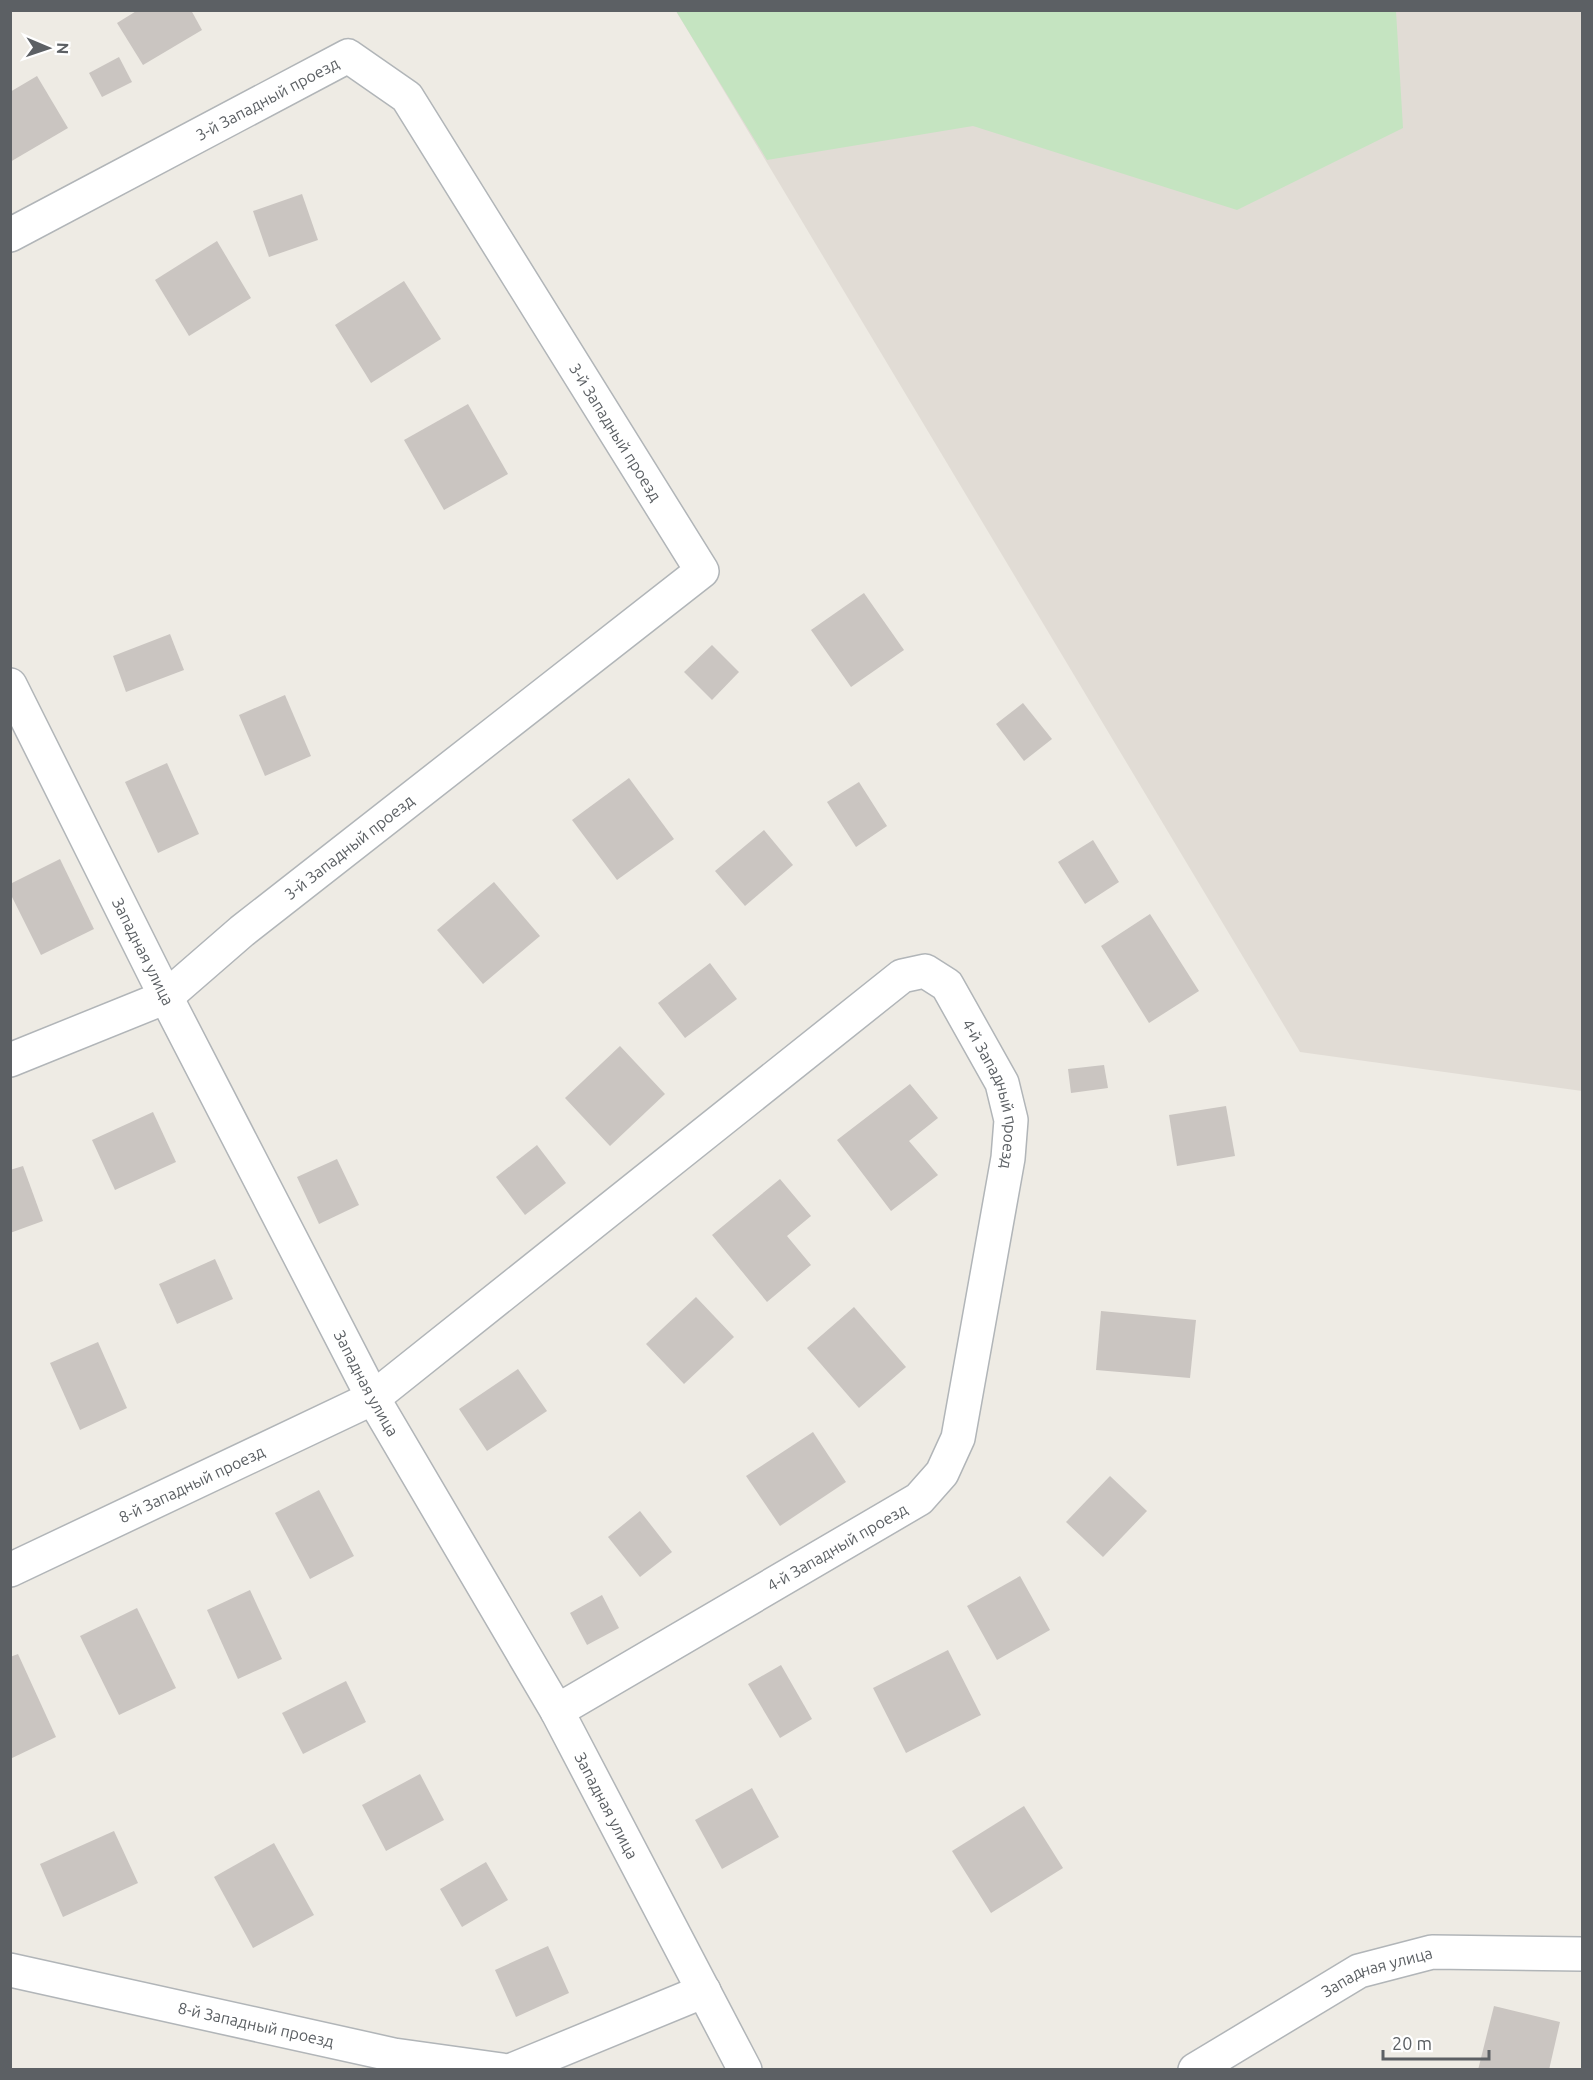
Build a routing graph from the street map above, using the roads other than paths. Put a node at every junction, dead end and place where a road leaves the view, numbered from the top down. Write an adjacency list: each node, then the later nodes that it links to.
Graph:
1 (10, 235): 3 (street, 3-й Западный проезд)
2 (10, 685): 3 (street, Западная улица)
3 (166, 997): 4 (street); 5 (street, Западная улица)
4 (10, 1060)
5 (373, 1398): 6 (street, 8-й Западный проезд); 7 (street, Западная улица); 7 (street, 4-й Западный проезд)
6 (10, 1570)
7 (557, 1711): 10 (street, Западная улица)
8 (1582, 1954): 14 (street, Западная улица)
9 (10, 1970): 11 (street, 8-й Западный проезд)
10 (704, 1991): 12 (street); 13 (street, Западная улица)
11 (502, 2070)
12 (512, 2070)
13 (745, 2070)
14 (1195, 2070)

